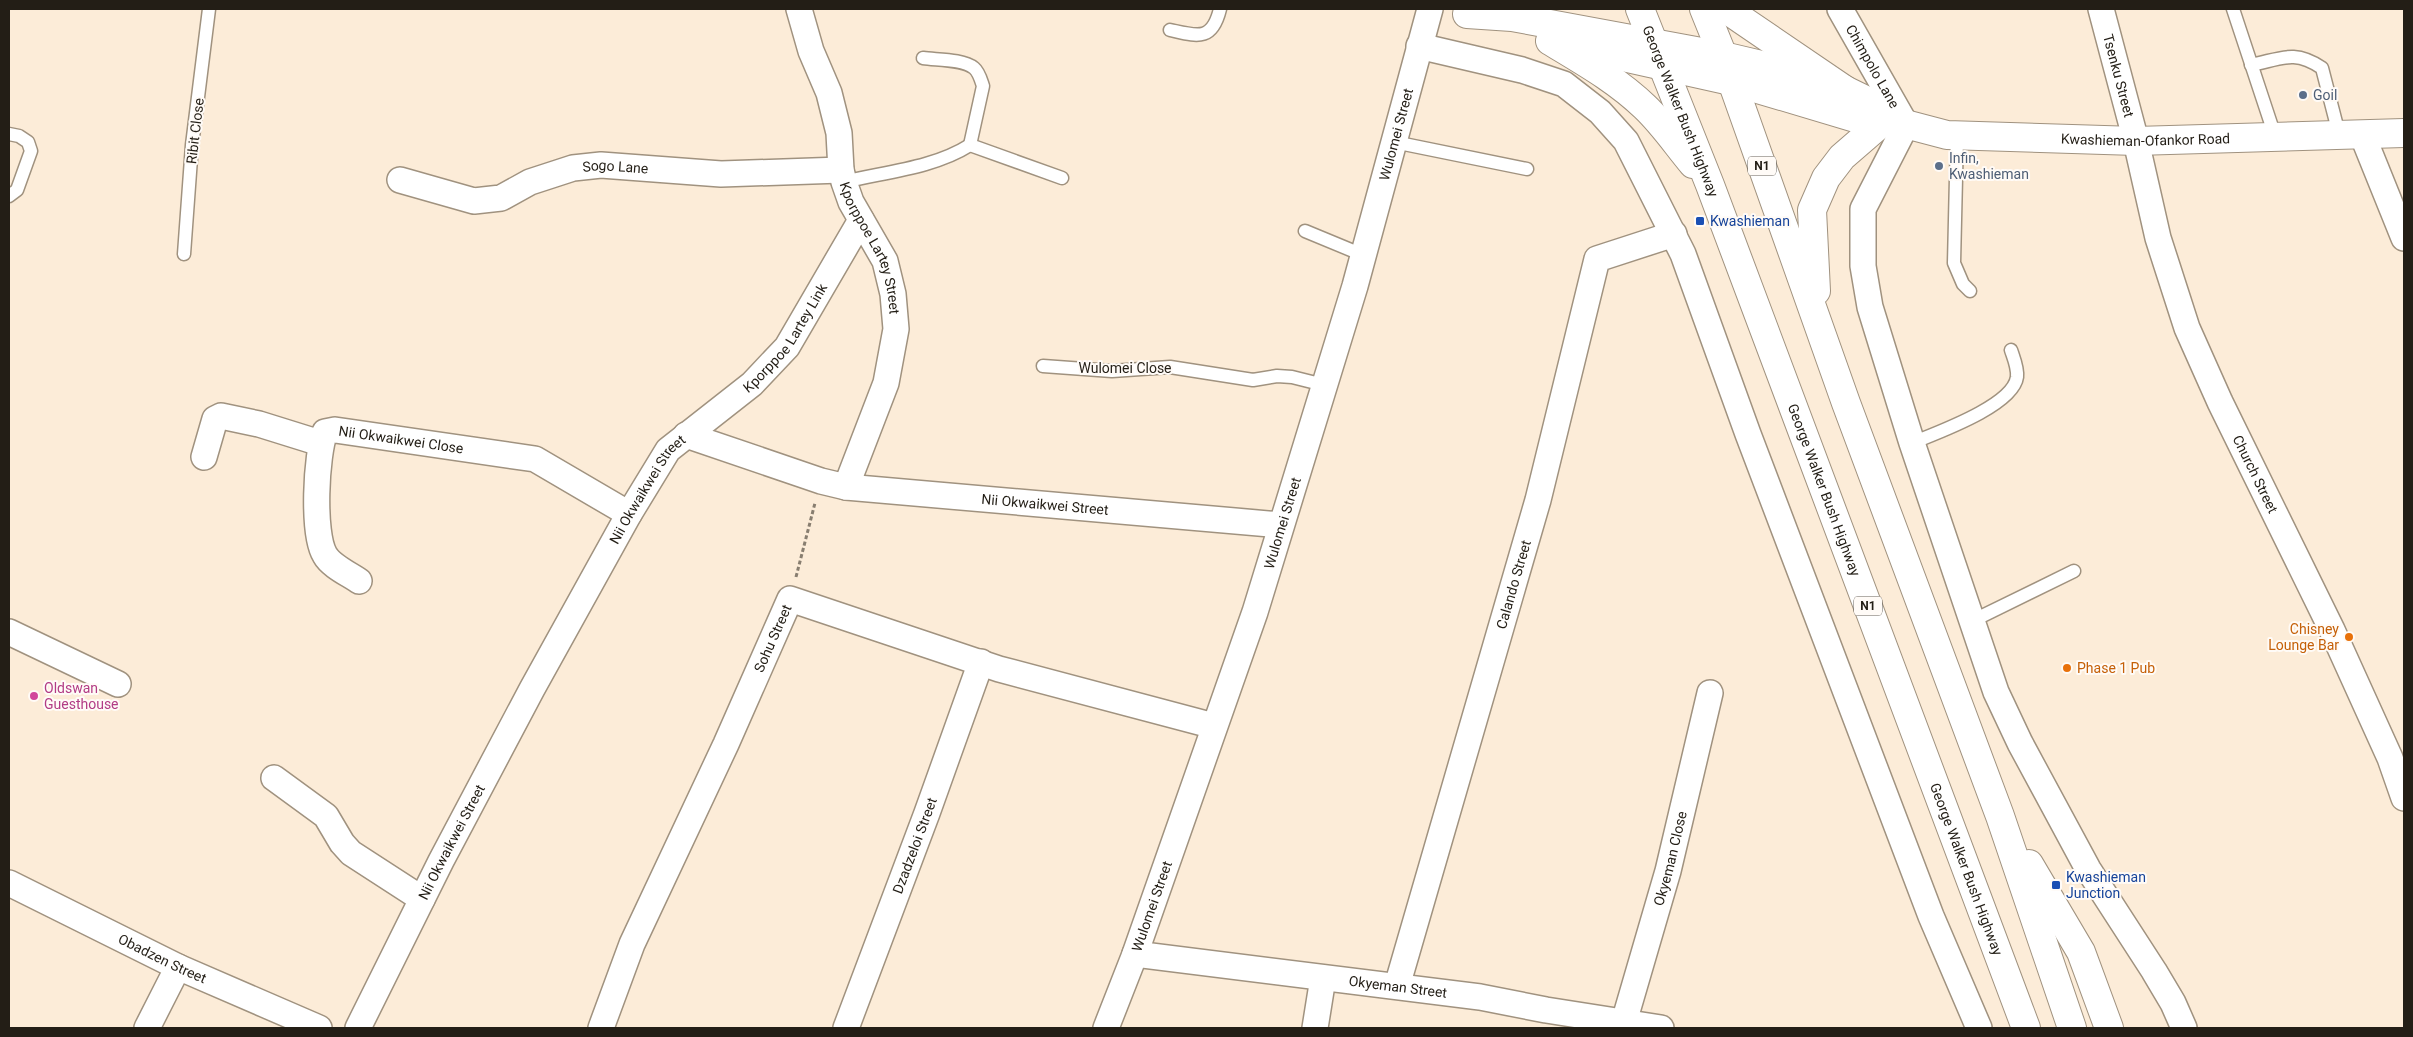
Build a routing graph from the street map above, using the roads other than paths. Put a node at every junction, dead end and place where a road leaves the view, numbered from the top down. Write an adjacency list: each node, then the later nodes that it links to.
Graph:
1 (209, 9): 39 (lane, Ribit Close)
2 (799, 9): 30 (street, Kporppoe Lartey Street)
3 (1220, 9): 12 (lane)
4 (1430, 9): 14 (street, Wulomei Street)
5 (1640, 9): 15 (main road, George Walker Bush Highway / N1)
6 (1704, 9): 18 (main road, N1)
7 (1726, 9): 19 (main road)
8 (1840, 9): 20 (street, Chimpolo Lane)
9 (2101, 9): 26 (street, Tsenku Street)
10 (2233, 9): 17 (lane)
11 (1473, 11): 13 (main road, Kwashieman-Ofankor Road); 15 (main road, Kwashieman-Ofankor Road)
12 (1170, 30)
13 (1550, 41): 15 (main road, Kwashieman-Ofankor Road); 33 (main road)
14 (1420, 46): 27 (street, Wulomei Street); 37 (street)
15 (1657, 54): 18 (main road, Kwashieman-Ofankor Road); 33 (main road, George Walker Bush Highway / N1)
16 (923, 58): 28 (lane)
17 (2251, 65): 23 (lane); 25 (lane)
18 (1727, 68): 19 (main road, Kwashieman-Ofankor Road); 20 (main road, Kwashieman-Ofankor Road); 42 (main road, N1)
19 (1845, 90): 20 (main road, Kwashieman-Ofankor Road)
20 (1892, 123): 24 (main road, Kwashieman-Ofankor Road); 42 (main road); 48 (street)
21 (2404, 132): 23 (main road, Kwashieman-Ofankor Road)
22 (9, 134): 34 (lane)
23 (2351, 134): 25 (main road, Kwashieman-Ofankor Road); 38 (street)
24 (1957, 135): 26 (main road, Kwashieman-Ofankor Road); 41 (lane)
25 (2275, 136): 26 (main road, Kwashieman-Ofankor Road)
26 (2136, 141): 62 (street, Church Street)
27 (1394, 142): 29 (lane); 40 (street, Wulomei Street)
28 (970, 145): 30 (lane, Sogo Lane); 31 (lane)
29 (1527, 169)
30 (842, 176): 32 (street, Sogo Lane); 35 (street, Kporppoe Lartey Street)
31 (1062, 178)
32 (400, 180)
33 (1710, 185): 81 (main road, George Walker Bush Highway / N1)
34 (9, 196)
35 (861, 220): 46 (street, Kporppoe Lartey Link); 50 (street, Kporppoe Lartey Street)
36 (1305, 231): 40 (lane)
37 (1674, 234): 69 (street, Calando Street); 80 (street)
38 (2404, 238)
39 (184, 254)
40 (1363, 255): 45 (street, Wulomei Street)
41 (1970, 291)
42 (1818, 325): 63 (main road, N1)
43 (2011, 350): 48 (lane)
44 (1043, 366): 45 (lane, Wulomei Close)
45 (1324, 385): 52 (street, Wulomei Street)
46 (686, 435): 50 (street, Nii Okwaikwei Street); 51 (street, Nii Okwaikwei Street)
47 (320, 443): 49 (street); 51 (street, Nii Okwaikwei Close); 54 (street, Nii Okwaikwei Close)
48 (1912, 443): 55 (street)
49 (204, 457)
50 (846, 487): 52 (street, Nii Okwaikwei Street)
51 (629, 514): 65 (street, Nii Okwaikwei Street)
52 (1281, 525): 60 (street, Wulomei Street)
53 (2074, 571): 55 (lane)
54 (359, 581)
55 (1972, 621): 84 (street)
56 (9, 632): 58 (street)
57 (981, 662): 60 (street, Sohu Street); 75 (street, Sohu Street); 76 (street, Dzadzeloi Street)
58 (118, 684)
59 (1710, 693): 71 (street, Okyeman Close)
60 (1214, 726): 66 (street, Wulomei Street)
61 (274, 778): 65 (street)
62 (2404, 798)
63 (2000, 816): 82 (main road, N1); 83 (main road)
64 (9, 883): 67 (street, Obadzen Street)
65 (422, 899): 74 (street, Nii Okwaikwei Street)
66 (1135, 954): 68 (street, Okyeman Street); 77 (street, Wulomei Street)
67 (178, 967): 72 (street); 73 (street, Obadzen Street)
68 (1323, 978): 69 (street, Okyeman Street); 78 (street)
69 (1397, 986): 70 (street, Okyeman Street)
70 (1544, 1019): 71 (street, Okyeman Street)
71 (1624, 1022): 79 (street, Okyeman Street)
72 (147, 1028)
73 (319, 1028)
74 (358, 1028)
75 (600, 1028)
76 (846, 1028)
77 (1106, 1028)
78 (1315, 1028)
79 (1661, 1028)
80 (1979, 1028)
81 (2026, 1028)
82 (2072, 1028)
83 (2109, 1028)
84 (2184, 1028)

